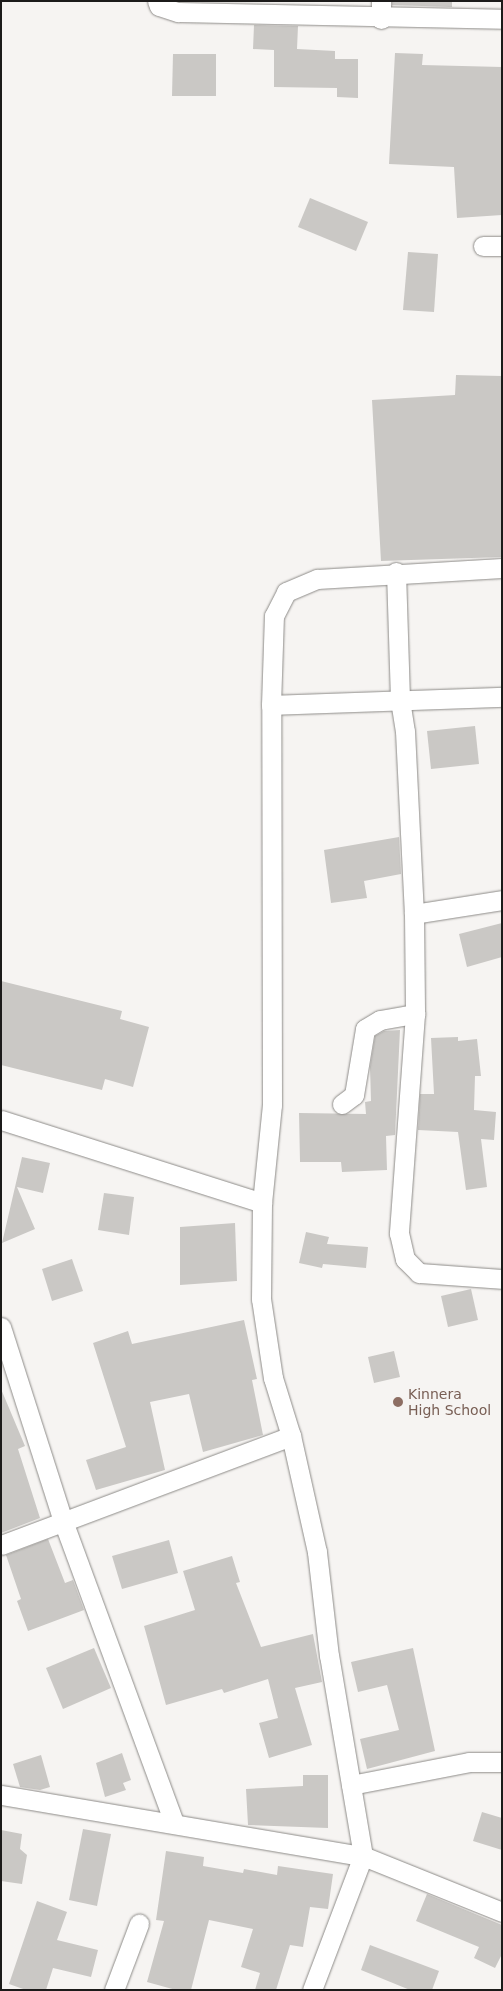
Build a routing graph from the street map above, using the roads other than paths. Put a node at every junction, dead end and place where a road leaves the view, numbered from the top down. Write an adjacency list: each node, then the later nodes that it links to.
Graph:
1 (157, 1): 2 (street)
2 (381, 10): 3 (street)
3 (502, 19)
4 (483, 246): 5 (street)
5 (502, 246)
6 (502, 568): 7 (street)
7 (396, 572): 9 (street); 10 (street)
8 (502, 696): 9 (street)
9 (400, 700): 10 (street); 12 (street)
10 (271, 704): 16 (street)
11 (502, 900): 12 (street)
12 (414, 914): 13 (street)
13 (415, 1014): 14 (street); 17 (street)
14 (342, 1104)
15 (1, 1120): 16 (street)
16 (262, 1203): 19 (street)
17 (502, 1279)
18 (1, 1327): 20 (street)
19 (291, 1436): 20 (street); 23 (street)
20 (63, 1521): 21 (street); 25 (street)
21 (1, 1545)
22 (502, 1762): 23 (street)
23 (351, 1785): 26 (street)
24 (1, 1795): 25 (street)
25 (174, 1823): 26 (street)
26 (363, 1856): 27 (street); 30 (street)
27 (502, 1912)
28 (139, 1924): 29 (street)
29 (114, 1990)
30 (312, 1990)

